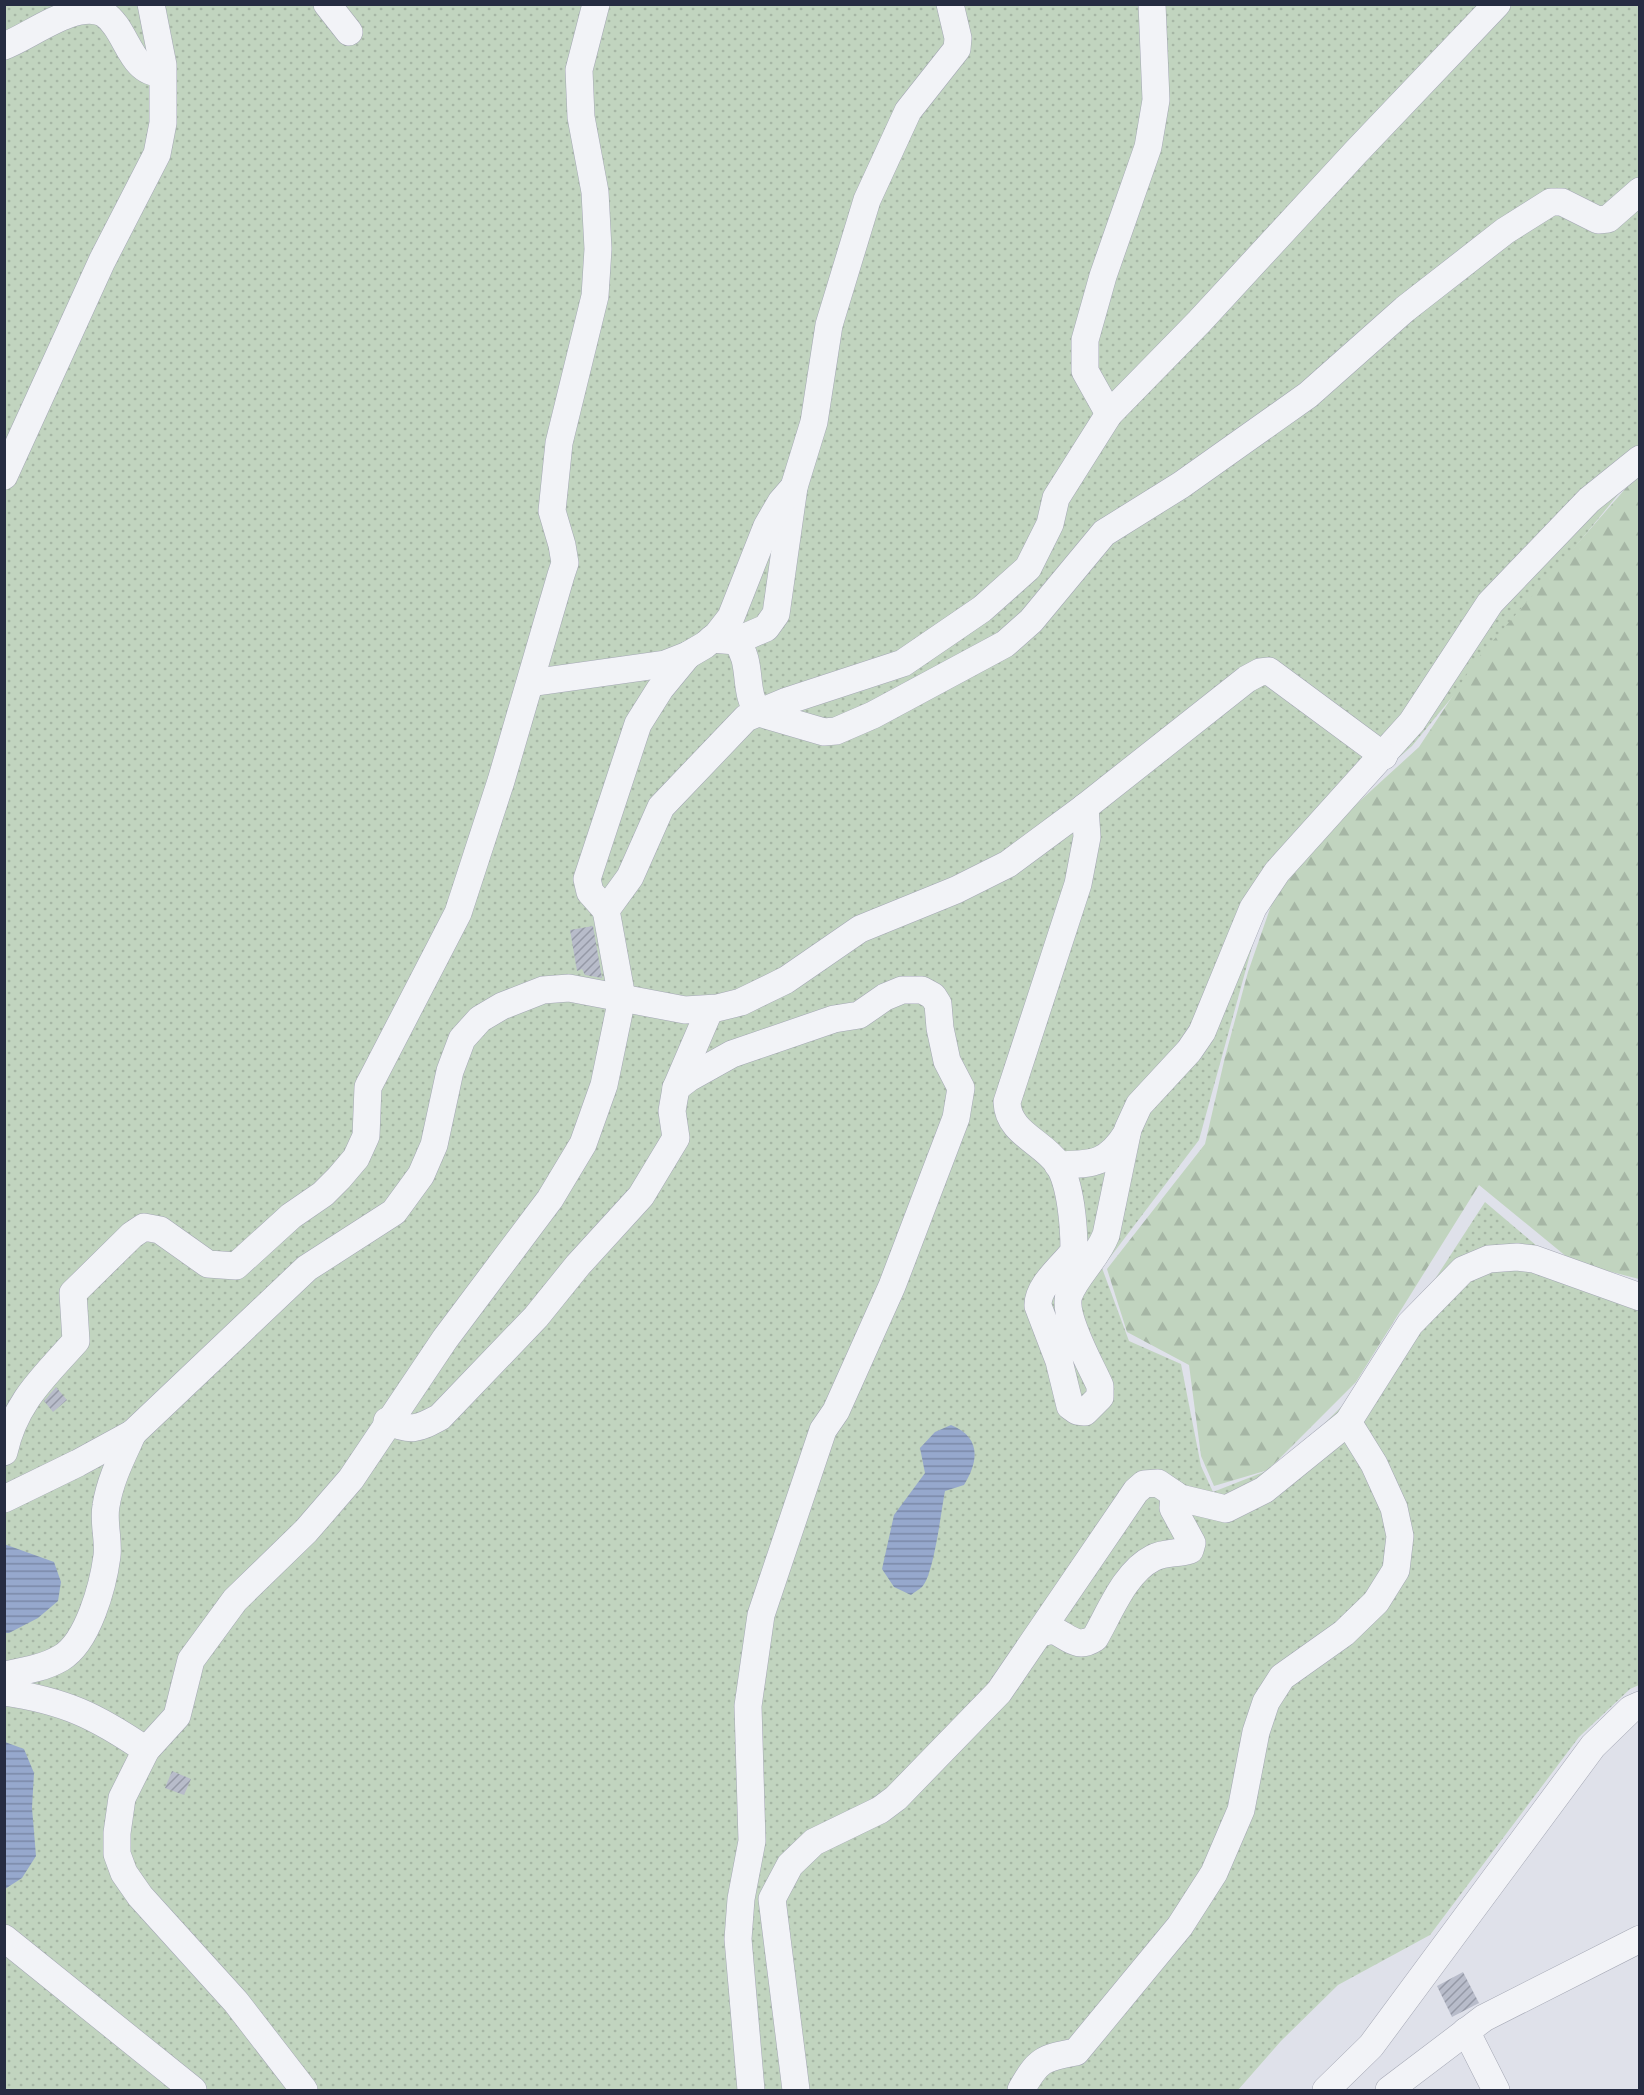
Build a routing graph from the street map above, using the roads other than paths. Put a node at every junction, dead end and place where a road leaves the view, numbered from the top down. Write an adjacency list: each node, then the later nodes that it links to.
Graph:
1 (151, 4): 9 (lane)
2 (327, 4): 7 (lane)
3 (596, 4): 17 (lane)
4 (950, 4): 14 (lane)
5 (1152, 4): 11 (lane)
6 (1497, 4): 11 (lane)
7 (349, 32)
8 (4, 46): 9 (lane)
9 (162, 73): 13 (lane)
10 (1640, 191): 18 (lane)
11 (1109, 414): 18 (lane)
12 (1640, 459): 19 (lane)
13 (4, 476)
14 (794, 487): 15 (lane); 15 (lane)
15 (724, 640): 16 (lane); 18 (lane)
16 (688, 655): 17 (lane); 21 (lane)
17 (530, 683): 33 (lane)
18 (759, 713): 21 (lane)
19 (1384, 756): 20 (lane); 25 (lane)
20 (1085, 807): 23 (lane); 26 (lane)
21 (606, 910): 22 (lane)
22 (622, 998): 23 (lane); 30 (lane); 32 (lane)
23 (710, 1009): 24 (lane)
24 (676, 1088): 30 (lane); 46 (lane)
25 (1128, 1132): 27 (lane); 28 (lane)
26 (1058, 1164): 27 (lane); 28 (lane)
27 (1084, 1165): 28 (lane)
28 (1113, 1209)
29 (1640, 1297): 31 (lane)
30 (387, 1421): 40 (lane)
31 (1348, 1422): 34 (lane); 48 (lane)
32 (133, 1433): 35 (lane); 37 (lane)
33 (4, 1452)
34 (1174, 1494): 36 (lane); 36 (lane)
35 (4, 1499)
36 (1040, 1633): 47 (lane)
37 (4, 1675)
38 (4, 1692): 40 (lane)
39 (1640, 1705): 49 (lane)
40 (146, 1750): 45 (lane)
41 (4, 1938): 44 (lane)
42 (1640, 1938): 43 (lane)
43 (1466, 2031): 50 (lane); 51 (lane)
44 (193, 2091)
45 (304, 2091)
46 (751, 2091)
47 (796, 2091)
48 (1021, 2091)
49 (1326, 2091)
50 (1389, 2091)
51 (1496, 2091)

